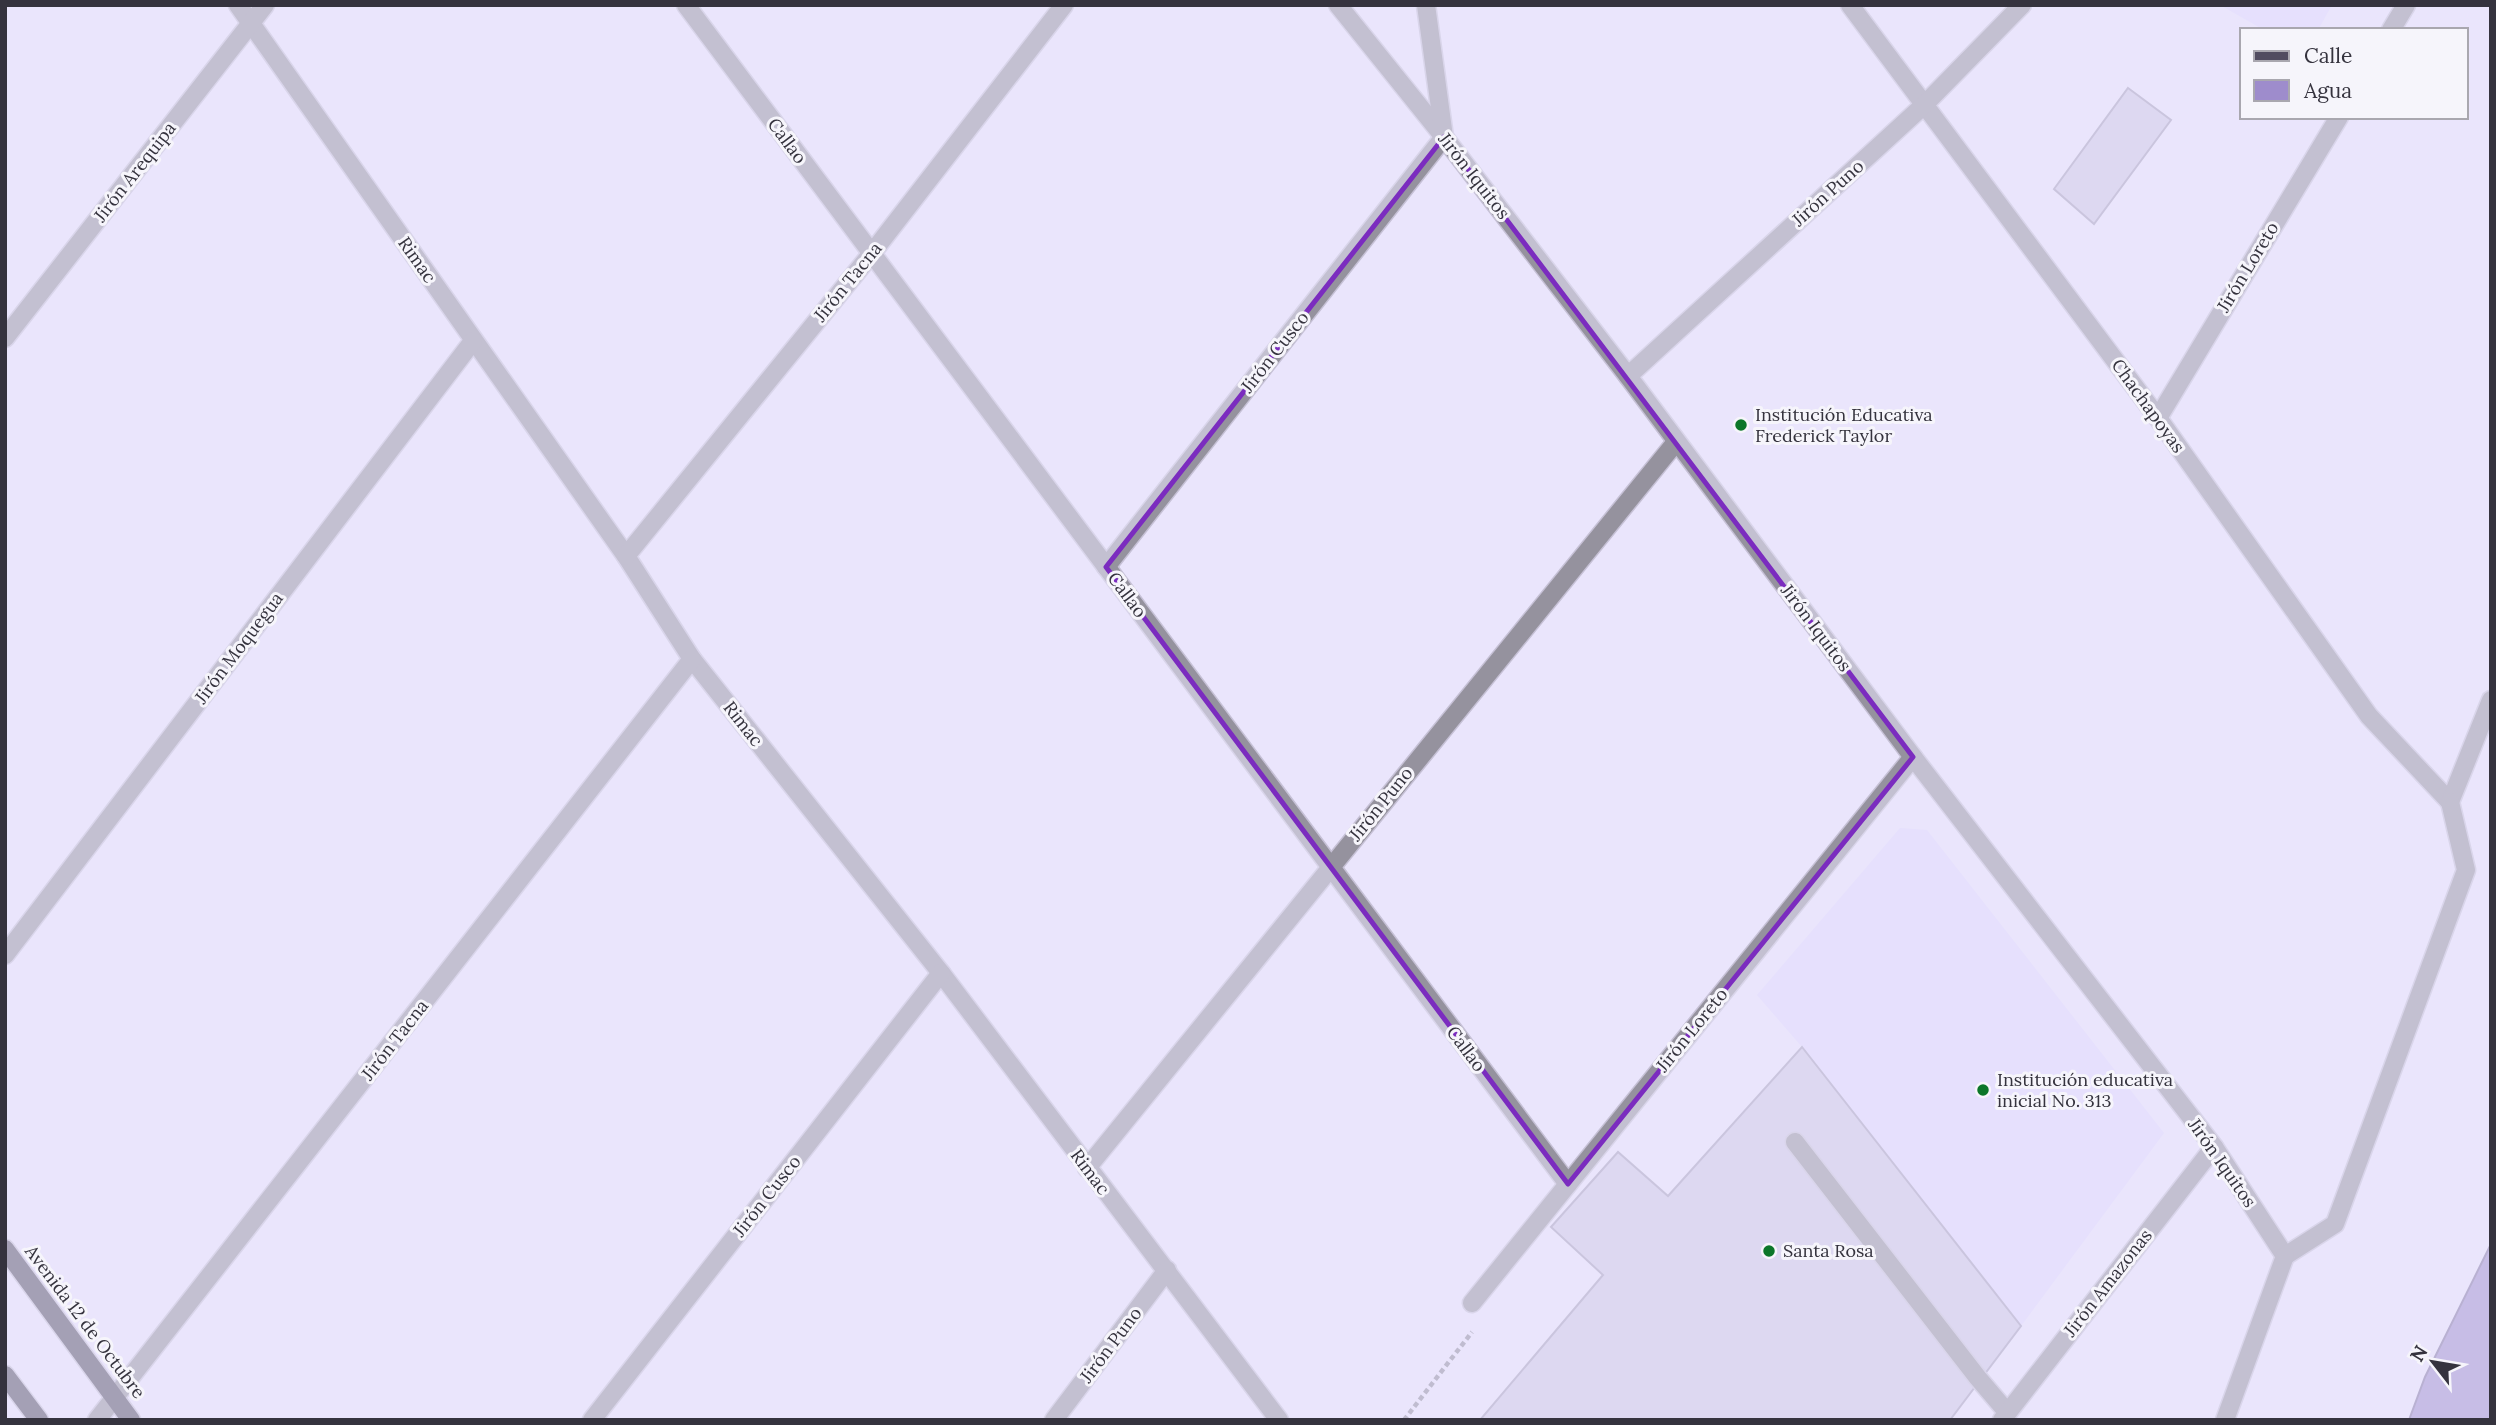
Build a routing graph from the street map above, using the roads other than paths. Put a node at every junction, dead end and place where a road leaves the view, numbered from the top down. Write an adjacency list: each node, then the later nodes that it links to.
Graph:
1 (238, 5): 10 (street, Rimac)
2 (265, 5): 10 (street, Jirón Arequipa)
3 (686, 5): 15 (street, Callao)
4 (1064, 5): 15 (street, Jirón Tacna)
5 (1338, 5): 14 (street, Jirón Iquitos)
6 (1426, 5): 14 (street)
7 (1850, 5): 12 (street, Chachapoyas)
8 (2022, 5): 12 (street, Jirón Puno)
9 (2406, 5): 11 (street)
10 (251, 23): 16 (street, Jirón Arequipa); 17 (street, Rimac)
11 (2393, 28)
12 (1924, 105): 18 (street, Jirón Puno); 19 (street, Chachapoyas)
13 (2338, 119): 19 (street, Jirón Loreto)
14 (1444, 137): 18 (street, Jirón Iquitos); 22 (street, Jirón Cusco)
15 (872, 253): 21 (street, Jirón Tacna); 22 (street, Callao)
16 (5, 338)
17 (473, 341): 21 (street, Rimac); 28 (street, Jirón Moquegua)
18 (1628, 376): 20 (street, Jirón Iquitos)
19 (2158, 418): 26 (street, Chachapoyas)
20 (1676, 442): 25 (street, Jirón Iquitos); 27 (street, Jirón Puno)
21 (626, 556): 23 (street, Rimac)
22 (1106, 567): 27 (street, Callao)
23 (692, 659): 29 (street, Rimac); 39 (street, Jirón Tacna)
24 (2491, 700): 26 (street)
25 (1913, 757): 31 (street, Jirón Iquitos); 33 (street, Jirón Loreto)
26 (2450, 802): 35 (street)
27 (1330, 866): 32 (street, Jirón Puno); 33 (street, Callao)
28 (5, 955)
29 (942, 973): 32 (street, Rimac); 44 (street, Jirón Cusco)
30 (1795, 1142): 40 (street)
31 (2214, 1147): 35 (street, Jirón Iquitos); 40 (street, Jirón Amazonas)
32 (1087, 1168): 36 (street, Rimac)
33 (1568, 1184): 37 (street, Jirón Loreto)
34 (5, 1249): 39 (main road, Avenida 12 de Octubre)
35 (2285, 1256): 47 (street)
36 (1167, 1270): 45 (street, Jirón Puno); 46 (street, Rimac)
37 (1472, 1303)
38 (5, 1375): 41 (main road)
39 (115, 1397): 42 (street, Jirón Tacna); 43 (main road, Avenida 12 de Octubre)
40 (2005, 1416)
41 (39, 1420)
42 (97, 1420)
43 (131, 1420)
44 (592, 1420)
45 (1054, 1420)
46 (1279, 1420)
47 (2225, 1420)

